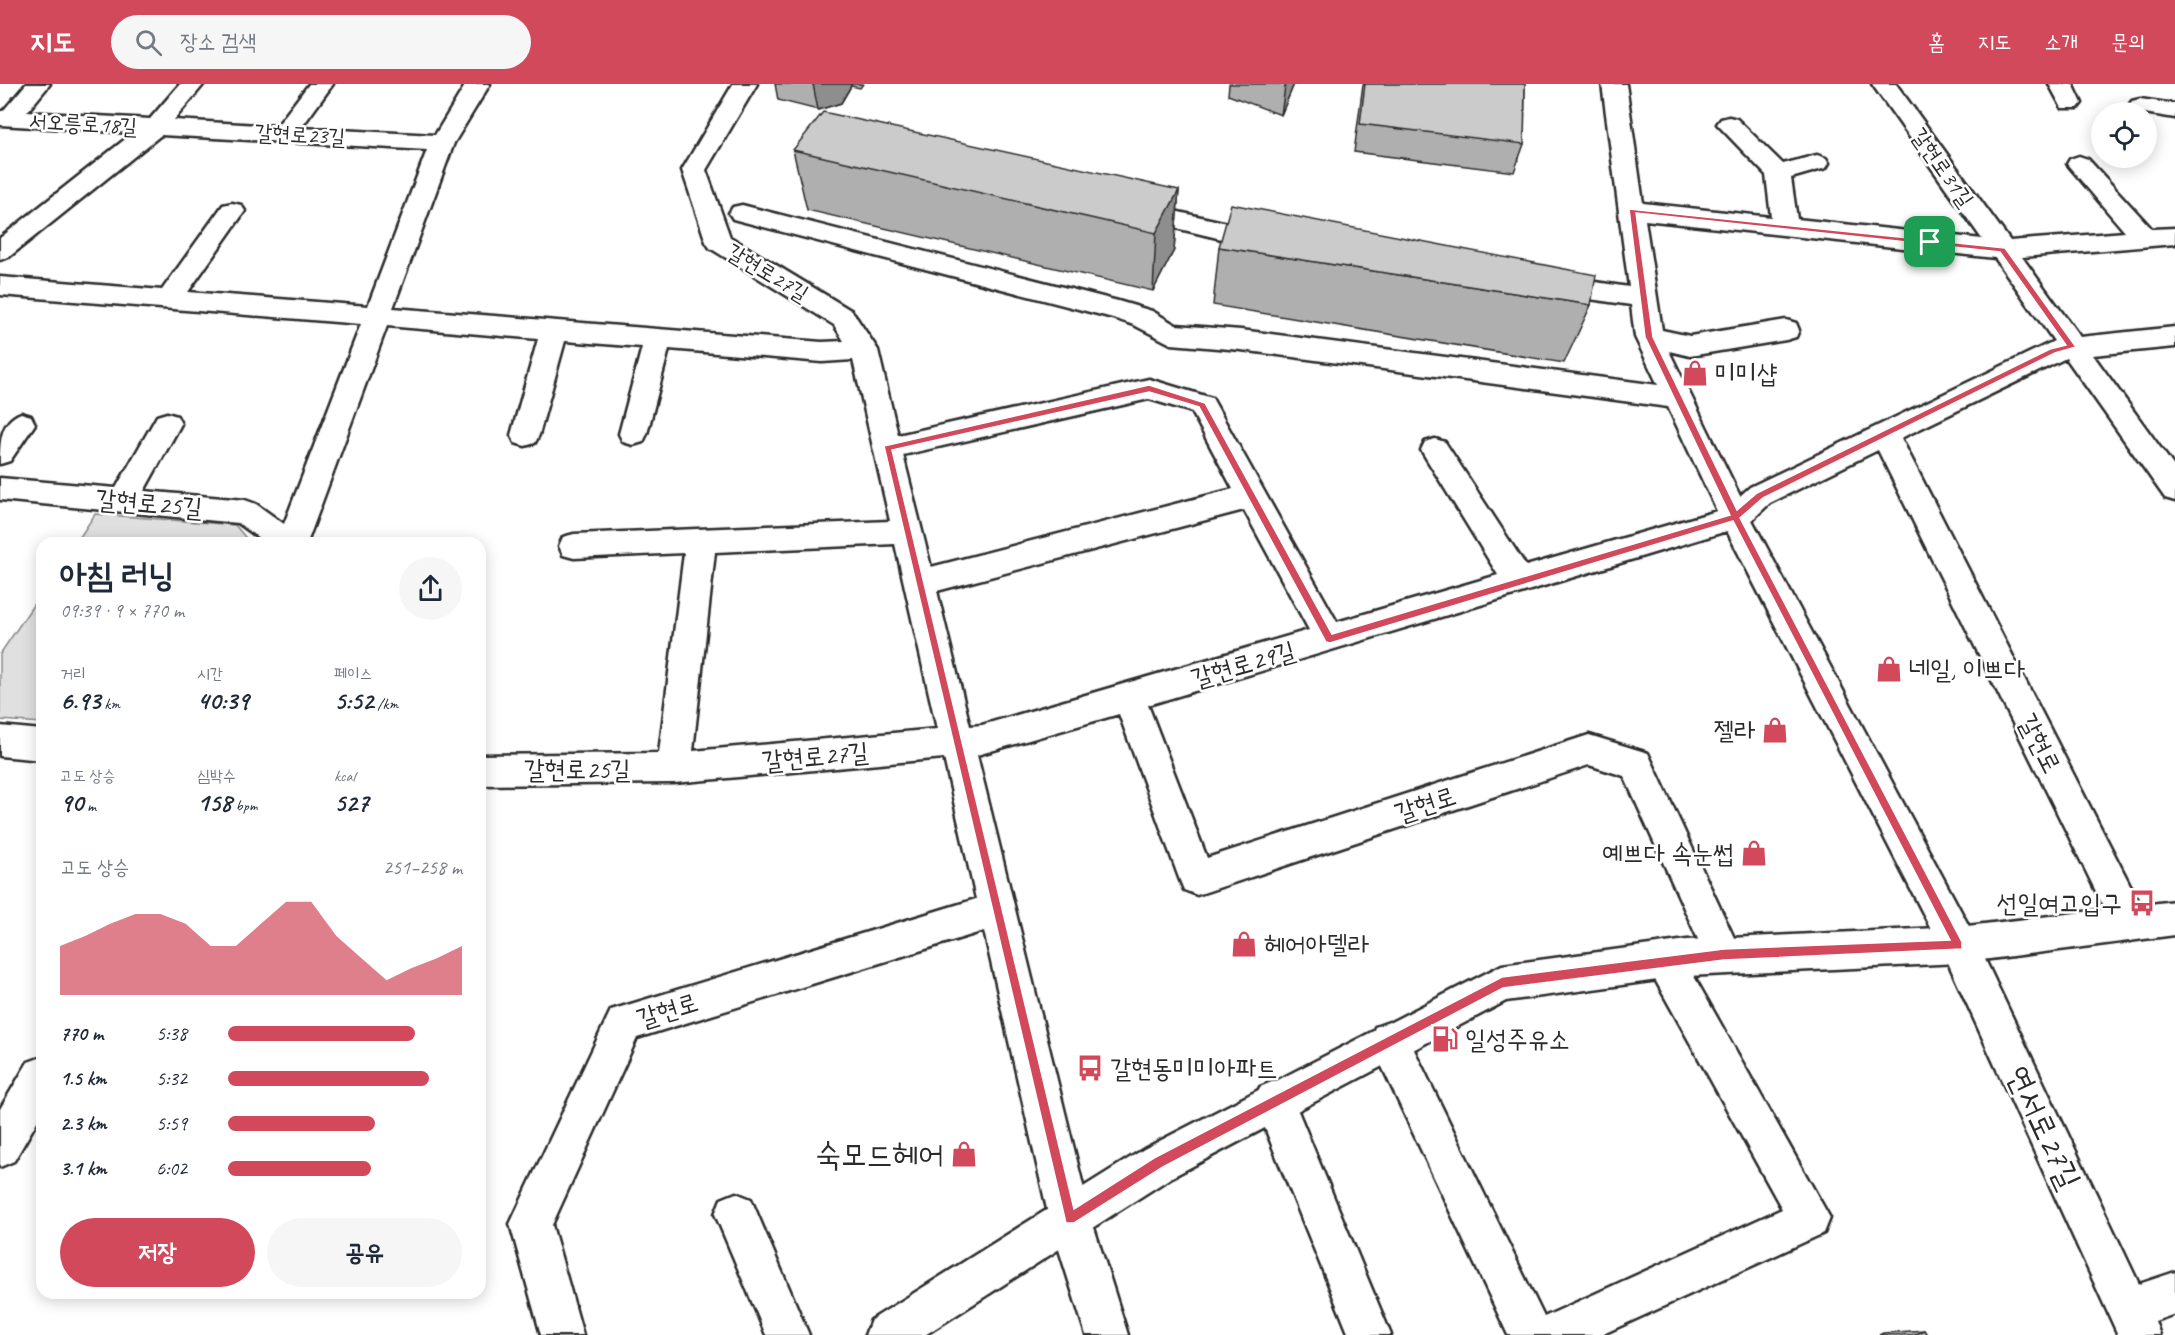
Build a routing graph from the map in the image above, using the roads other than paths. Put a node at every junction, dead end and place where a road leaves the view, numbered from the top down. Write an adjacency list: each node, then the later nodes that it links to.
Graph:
1 (38, 84): 10 (street, 서오릉로18길)
2 (192, 84): 12 (street)
3 (321, 84): 13 (street)
4 (478, 84): 14 (street, 갈현로25길)
5 (745, 84): 39 (street, 갈현로27길)
6 (1614, 84): 19 (street)
7 (1884, 84): 26 (street, 갈현로31길)
8 (2157, 108): 9 (street)
9 (2175, 111)
10 (4, 118): 12 (street, 서오릉로18길)
11 (1729, 124): 17 (street)
12 (157, 126): 13 (street, 갈현로23길); 27 (street)
13 (285, 132): 14 (street, 갈현로23길)
14 (442, 143): 32 (street, 갈현로25길)
15 (1817, 163): 17 (street)
16 (2079, 164): 24 (street)
17 (1778, 173): 22 (street)
18 (1112, 204): 25 (street)
19 (1632, 210): 22 (street); 30 (street)
20 (232, 211): 31 (street)
21 (742, 213): 40 (street)
22 (1785, 226): 26 (street)
23 (2175, 236): 24 (street)
24 (2145, 238): 26 (street)
25 (1296, 246)
26 (2002, 250): 38 (street, 갈현로31길)
27 (0, 251)
28 (1528, 281): 30 (street)
29 (0, 286): 31 (street)
30 (1644, 298): 35 (street)
31 (176, 300): 32 (street)
32 (376, 317): 34 (street); 56 (street, 갈현로25길)
33 (1786, 330): 35 (street)
34 (554, 331): 37 (street); 45 (street)
35 (1649, 337): 40 (street)
36 (2175, 337): 38 (street)
37 (658, 339): 39 (street); 43 (street)
38 (2072, 347): 44 (street, 갈현로29길); 50 (street, 갈현로31길)
39 (864, 350): 46 (street, 갈현로27길)
40 (1678, 398): 53 (street)
41 (21, 424): 48 (street)
42 (167, 424): 52 (street)
43 (633, 434)
44 (1884, 434): 53 (street, 갈현로29길); 70 (street, 갈현로)
45 (525, 435)
46 (887, 448): 51 (street); 54 (street, 갈현로27길)
47 (1435, 450): 59 (street)
48 (0, 453)
49 (0, 489): 52 (street, 갈현로25길)
50 (2175, 490)
51 (1252, 496): 60 (street); 61 (street)
52 (124, 501): 55 (street, 갈현로25길)
53 (1735, 517): 59 (street, 갈현로29길); 71 (street)
54 (907, 532): 57 (street); 60 (street, 갈현로27길)
55 (282, 537)
56 (293, 537)
57 (700, 541): 58 (street); 66 (street)
58 (574, 546)
59 (1519, 582): 61 (street, 갈현로29길)
60 (919, 583): 64 (street, 갈현로27길)
61 (1330, 639): 62 (street, 갈현로29길)
62 (1129, 698): 64 (street, 갈현로29길); 72 (street, 갈현로)
63 (0, 741): 65 (street)
64 (957, 743): 66 (street, 갈현로27길); 68 (street, 갈현로27길)
65 (36, 744)
66 (674, 768): 67 (street, 갈현로25길)
67 (486, 770)
68 (997, 910): 79 (street, 갈현로27길); 82 (street, 갈현로)
69 (2175, 918): 70 (street)
70 (2131, 924): 71 (street)
71 (1959, 945): 72 (street); 81 (street, 연서로27길)
72 (1724, 955): 73 (street)
73 (1665, 961): 74 (street); 88 (street)
74 (1389, 1041): 76 (street); 87 (street)
75 (36, 1084): 77 (street)
76 (1274, 1101): 79 (street); 86 (street)
77 (6, 1125)
78 (736, 1214): 83 (street)
79 (1070, 1218): 84 (street); 85 (street)
80 (2175, 1293): 81 (street, 연서로27길)
81 (2134, 1322)
82 (562, 1335)
83 (788, 1335)
84 (886, 1335)
85 (1107, 1335)
86 (1370, 1335)
87 (1530, 1335)
88 (1553, 1335)

